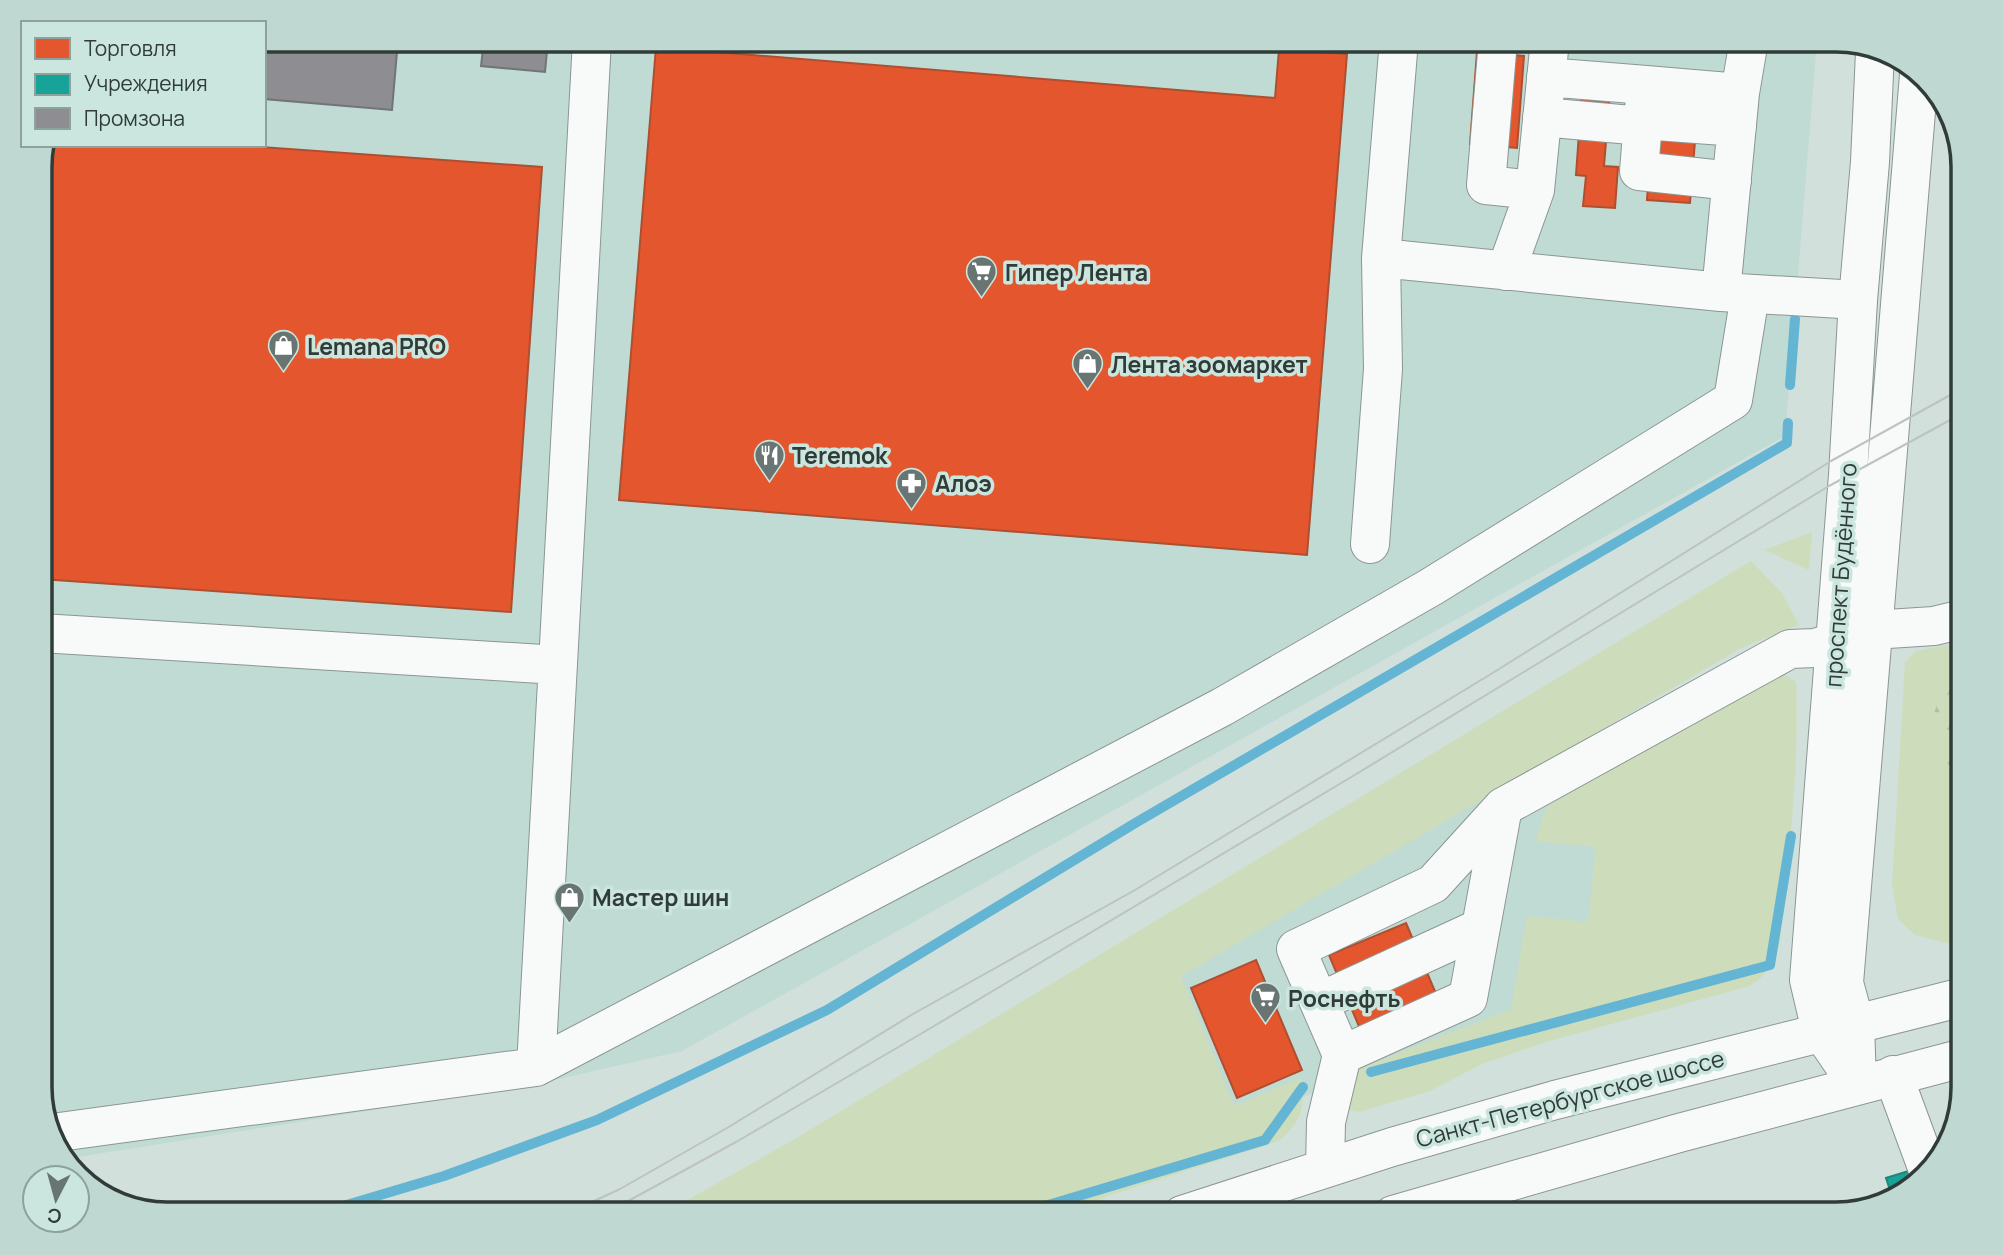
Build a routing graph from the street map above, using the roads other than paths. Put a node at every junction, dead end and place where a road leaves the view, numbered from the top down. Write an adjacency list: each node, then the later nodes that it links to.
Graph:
1 (591, 52): 22 (main road)
2 (1398, 52): 13 (main road)
3 (1497, 52): 11 (main road)
4 (1747, 52): 9 (main road)
5 (1548, 59): 8 (main road); 10 (main road)
6 (1875, 59): 16 (main road, проспект Будённого)
7 (1918, 87): 19 (main road, проспект Будённого)
8 (1644, 110): 9 (main road); 10 (main road); 12 (main road)
9 (1738, 110): 12 (main road)
10 (1542, 117): 11 (main road)
11 (1535, 190): 14 (main road)
12 (1732, 191): 15 (main road)
13 (1381, 258): 14 (main road); 17 (main road)
14 (1506, 271): 15 (main road)
15 (1736, 293): 16 (main road); 30 (main road)
16 (1858, 300): 21 (main road, проспект Будённого)
17 (1370, 544)
18 (1950, 622): 19 (main road)
19 (1872, 630): 21 (main road); 27 (main road, проспект Будённого)
20 (53, 634): 22 (main road)
21 (1835, 642): 23 (main road); 27 (main road, проспект Будённого)
22 (558, 665): 30 (main road)
23 (1503, 807): 24 (main road); 26 (main road)
24 (1480, 928): 26 (main road); 28 (main road)
25 (1951, 1000): 27 (main road, Санкт-Петербургское шоссе)
26 (1319, 1002): 28 (main road)
27 (1838, 1027): 31 (main road); 34 (main road, Санкт-Петербургское шоссе)
28 (1342, 1055): 34 (main road)
29 (1951, 1061): 31 (main road)
30 (536, 1067): 32 (main road)
31 (1875, 1080): 33 (main road); 36 (main road)
32 (62, 1132)
33 (1923, 1162)
34 (1325, 1168): 35 (main road, Санкт-Петербургское шоссе)
35 (1222, 1202)
36 (1439, 1202)

